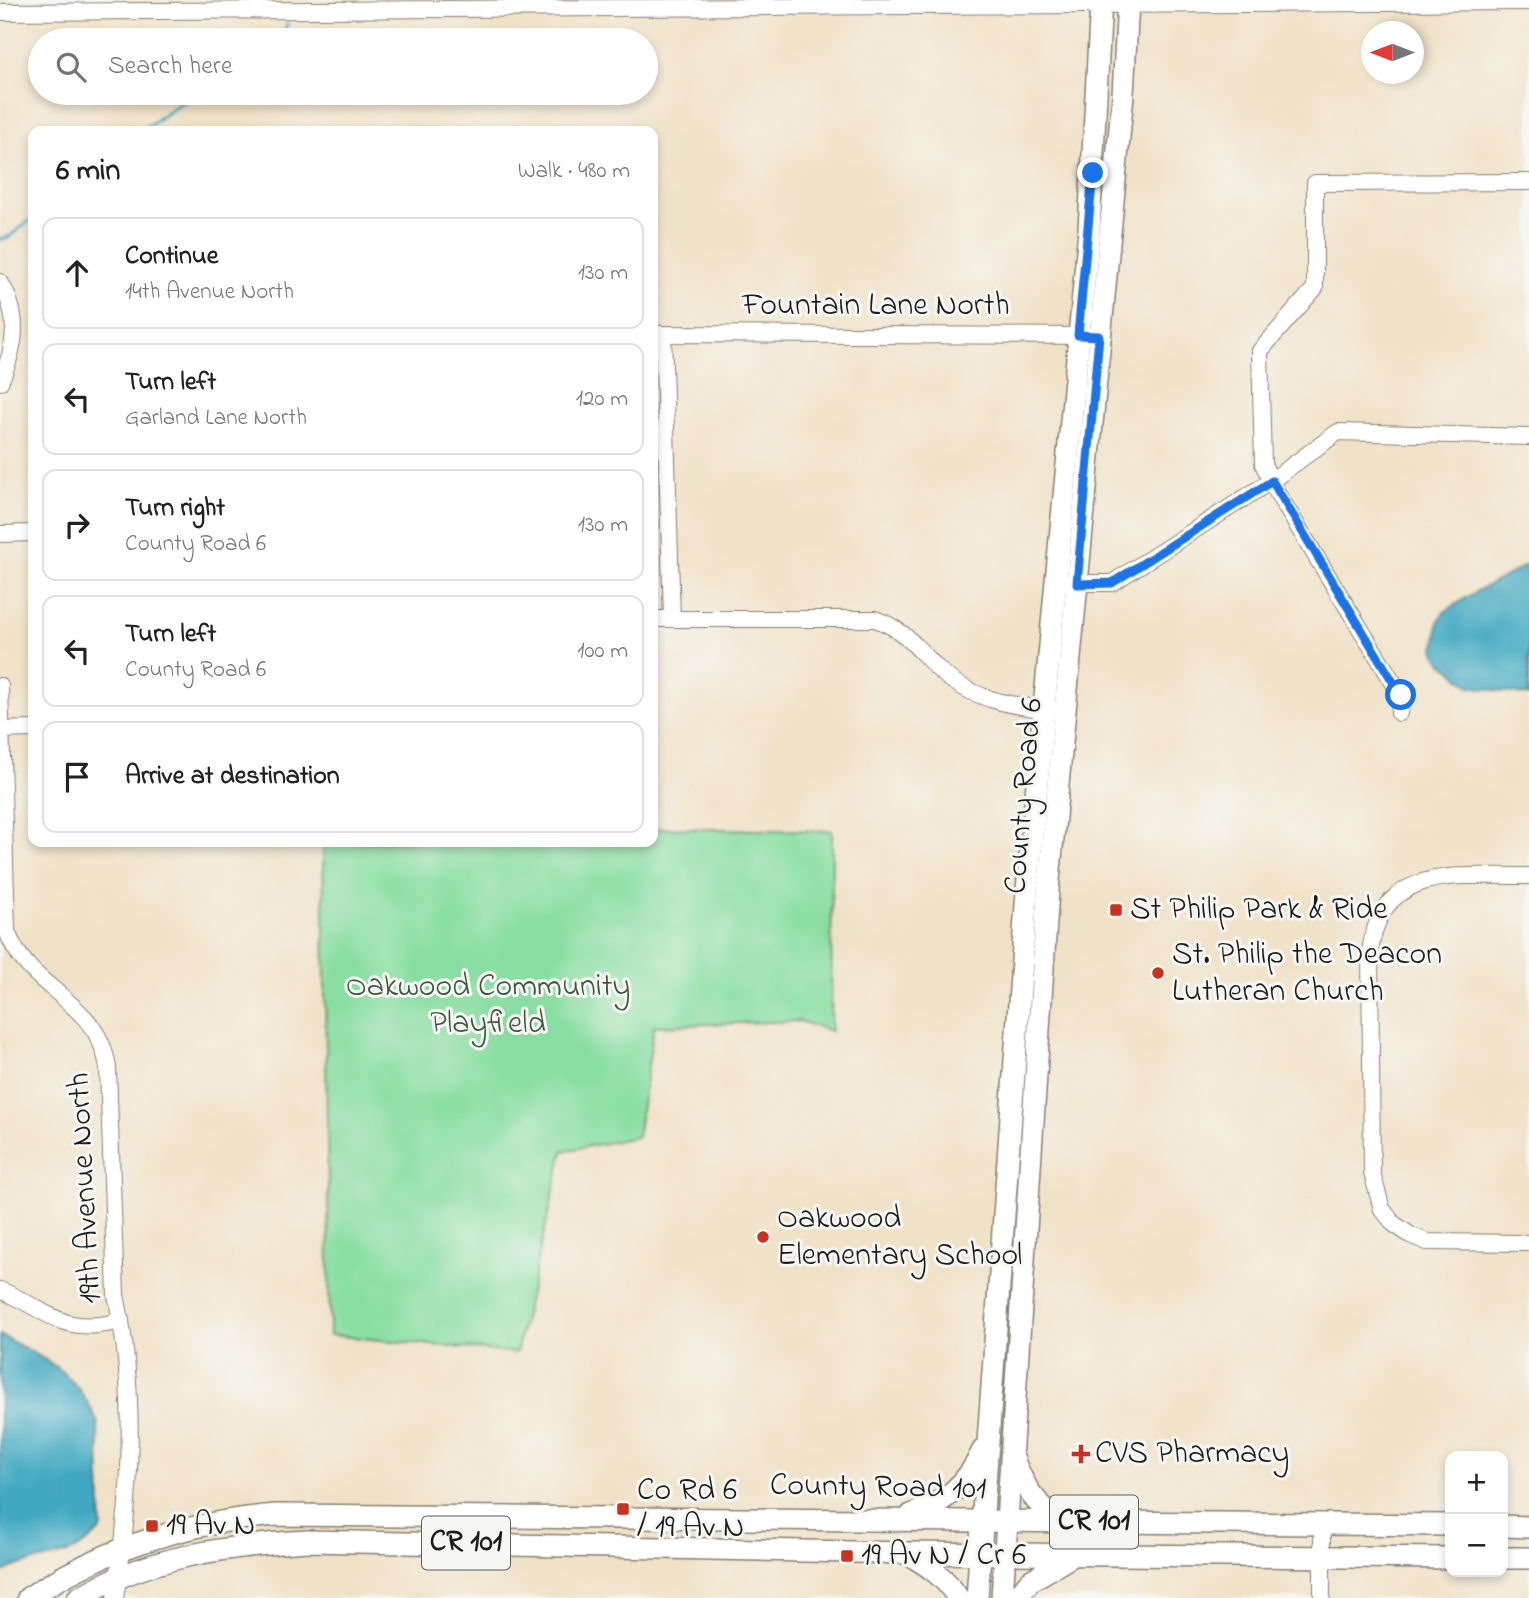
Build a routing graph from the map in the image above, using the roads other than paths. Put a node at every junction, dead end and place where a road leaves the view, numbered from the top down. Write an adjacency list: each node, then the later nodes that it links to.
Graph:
1 (1413, 1): 2 (street); 4 (street)
2 (1529, 2)
3 (1101, 3): 4 (street); 5 (street); 10 (main road, County Road 6)
4 (1127, 3): 10 (main road, County Road 6)
5 (433, 5): 6 (street)
6 (0, 12)
7 (1529, 182): 13 (street)
8 (0, 282): 11 (street)
9 (658, 334): 10 (street, Fountain Lane North); 18 (street)
10 (1089, 335): 16 (main road, County Road 6)
11 (0, 382)
12 (1529, 437): 13 (street)
13 (1272, 481): 16 (street); 21 (street)
14 (28, 533): 15 (street)
15 (0, 534)
16 (1066, 583): 20 (main road, County Road 6)
17 (658, 619): 18 (street)
18 (672, 619): 20 (street)
19 (0, 686): 23 (street, 19th Avenue North)
20 (1054, 710): 28 (main road, County Road 6); 29 (main road, County Road 6)
21 (1399, 713)
22 (28, 729): 23 (street)
23 (1, 730): 27 (street, 19th Avenue North)
24 (1529, 876): 25 (street)
25 (1529, 1243)
26 (0, 1290): 27 (street)
27 (121, 1321): 38 (street, 19th Avenue North)
28 (987, 1441): 30 (main road); 31 (main road, County Road 6)
29 (1010, 1453): 32 (main road, County Road 6); 33 (main road)
30 (902, 1519): 31 (main road, County Road 101 / CR 101); 38 (main road, County Road 101 / CR 101)
31 (981, 1521): 32 (main road, County Road 101 / CR 101); 39 (main road, County Road 6)
32 (1006, 1521): 33 (main road, County Road 101 / CR 101); 41 (main road, County Road 6)
33 (1065, 1521): 34 (main road, County Road 101 / CR 101)
34 (1322, 1524): 35 (main road, County Road 101 / CR 101); 43 (street)
35 (1445, 1525)
36 (1508, 1526): 37 (main road)
37 (1529, 1527)
38 (123, 1549): 47 (street, 19th Avenue North); 48 (main road, County Road 101 / CR 101)
39 (979, 1552): 40 (main road, County Road 101 / CR 101); 41 (main road, County Road 101 / CR 101); 51 (main road, County Road 6)
40 (906, 1553): 47 (main road, County Road 101 / CR 101); 50 (main road)
41 (1005, 1553): 42 (main road, County Road 101 / CR 101); 52 (main road, County Road 6)
42 (1076, 1554): 43 (main road, County Road 101 / CR 101); 53 (main road)
43 (1322, 1557): 44 (main road, County Road 101 / CR 101); 54 (street)
44 (1445, 1558)
45 (1508, 1558): 46 (main road)
46 (1529, 1558)
47 (117, 1588): 49 (main road, County Road 101 / CR 101)
48 (28, 1598)
49 (78, 1598)
50 (958, 1598)
51 (977, 1598)
52 (1002, 1598)
53 (1016, 1598)
54 (1322, 1598)

